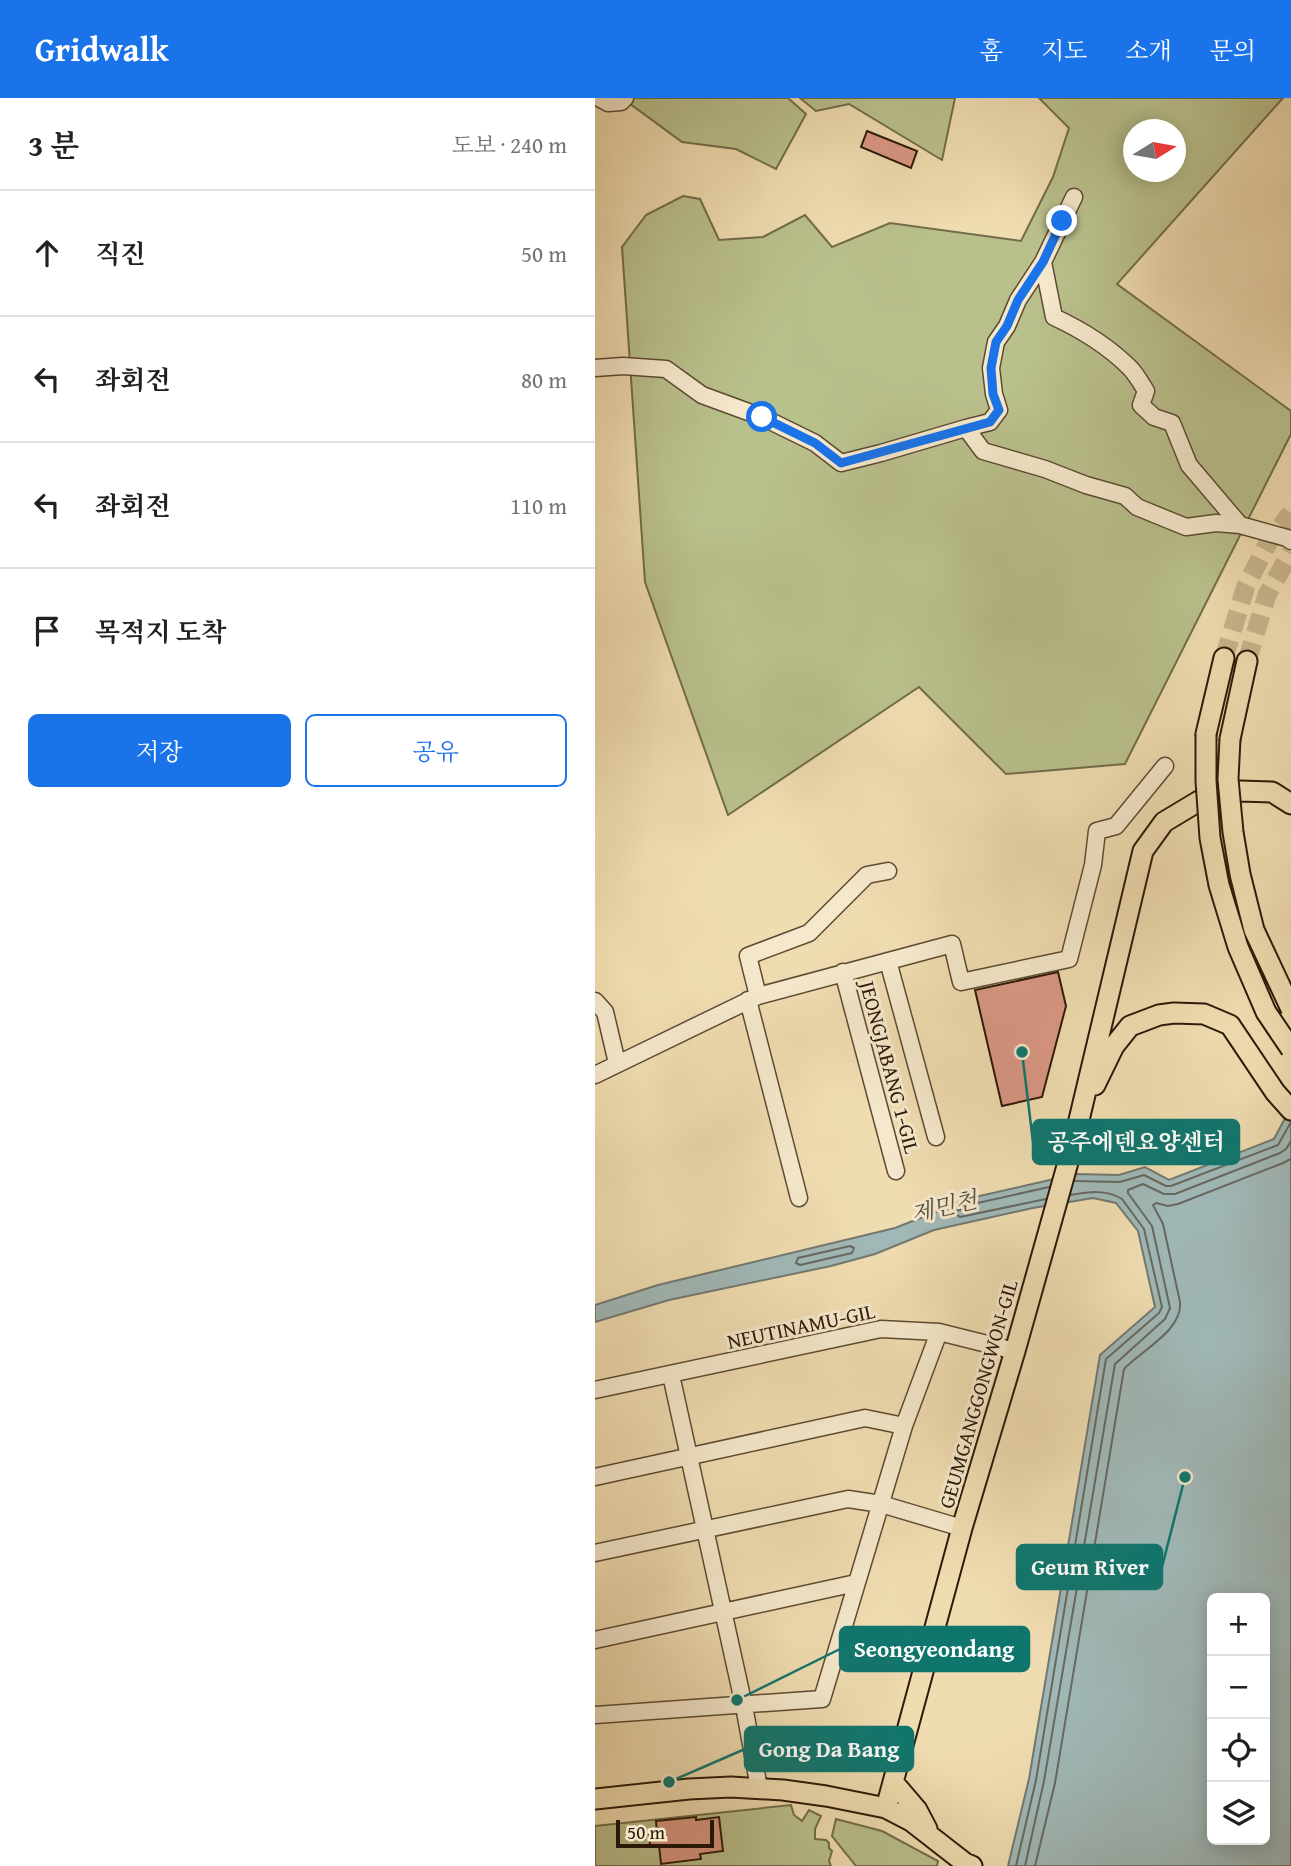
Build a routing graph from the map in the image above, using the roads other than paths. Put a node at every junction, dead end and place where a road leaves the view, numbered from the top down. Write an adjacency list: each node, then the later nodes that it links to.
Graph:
1 (599, 98): 2 (street)
2 (625, 98)
3 (1074, 197): 4 (street)
4 (1043, 262): 6 (street); 7 (street)
5 (595, 368): 6 (street)
6 (966, 428): 7 (street)
7 (1240, 525): 8 (street)
8 (1291, 541)
9 (1224, 658): 19 (main road, bridge)
10 (1247, 661): 18 (main road, bridge)
11 (1165, 766): 14 (street, JEONGJABANG 1-GIL)
12 (1291, 804): 23 (main road)
13 (888, 871): 16 (street)
14 (888, 961): 15 (street, JEONGJABANG 1-GIL); 24 (street)
15 (843, 972): 16 (street, JEONGJABANG 1-GIL); 25 (street, JEONGJABANG 1-GIL)
16 (753, 998): 20 (street, JEONGJABANG 1-GIL); 26 (street)
17 (595, 1002): 20 (street)
18 (1291, 1009)
19 (1291, 1049)
20 (617, 1063): 21 (street, JEONGJABANG 1-GIL)
21 (595, 1075)
22 (1291, 1111): 23 (main road)
23 (1080, 1116): 28 (main road, GEUMGANGGONGWON-GIL)
24 (936, 1137)
25 (897, 1171)
26 (799, 1198)
27 (939, 1332): 28 (street, NEUTINAMU-GIL); 29 (street, NEUTINAMU-GIL); 31 (street)
28 (1015, 1351): 35 (main road, GEUMGANGGONGWON-GIL)
29 (671, 1375): 30 (street, NEUTINAMU-GIL); 32 (street)
30 (595, 1390)
31 (904, 1426): 32 (street); 34 (street)
32 (689, 1456): 33 (street); 36 (street)
33 (595, 1477)
34 (881, 1504): 35 (street, GEUMGANGGONGWON-GIL); 36 (street, GEUMGANGGONGWON-GIL); 38 (street)
35 (962, 1528): 43 (main road, GEUMGANGGONGWON-GIL)
36 (705, 1529): 37 (street, GEUMGANGGONGWON-GIL); 39 (street)
37 (595, 1553)
38 (856, 1583): 39 (street); 41 (street)
39 (723, 1612): 40 (street); 41 (street)
40 (595, 1640)
41 (744, 1706): 42 (street); 44 (street)
42 (595, 1715)
43 (894, 1783): 46 (main road, GEUMGANGGONGWON-GIL); 47 (main road)
44 (759, 1788): 45 (main road); 46 (main road)
45 (597, 1797)
46 (886, 1808): 47 (main road)
47 (931, 1836): 48 (main road)
48 (968, 1865)

